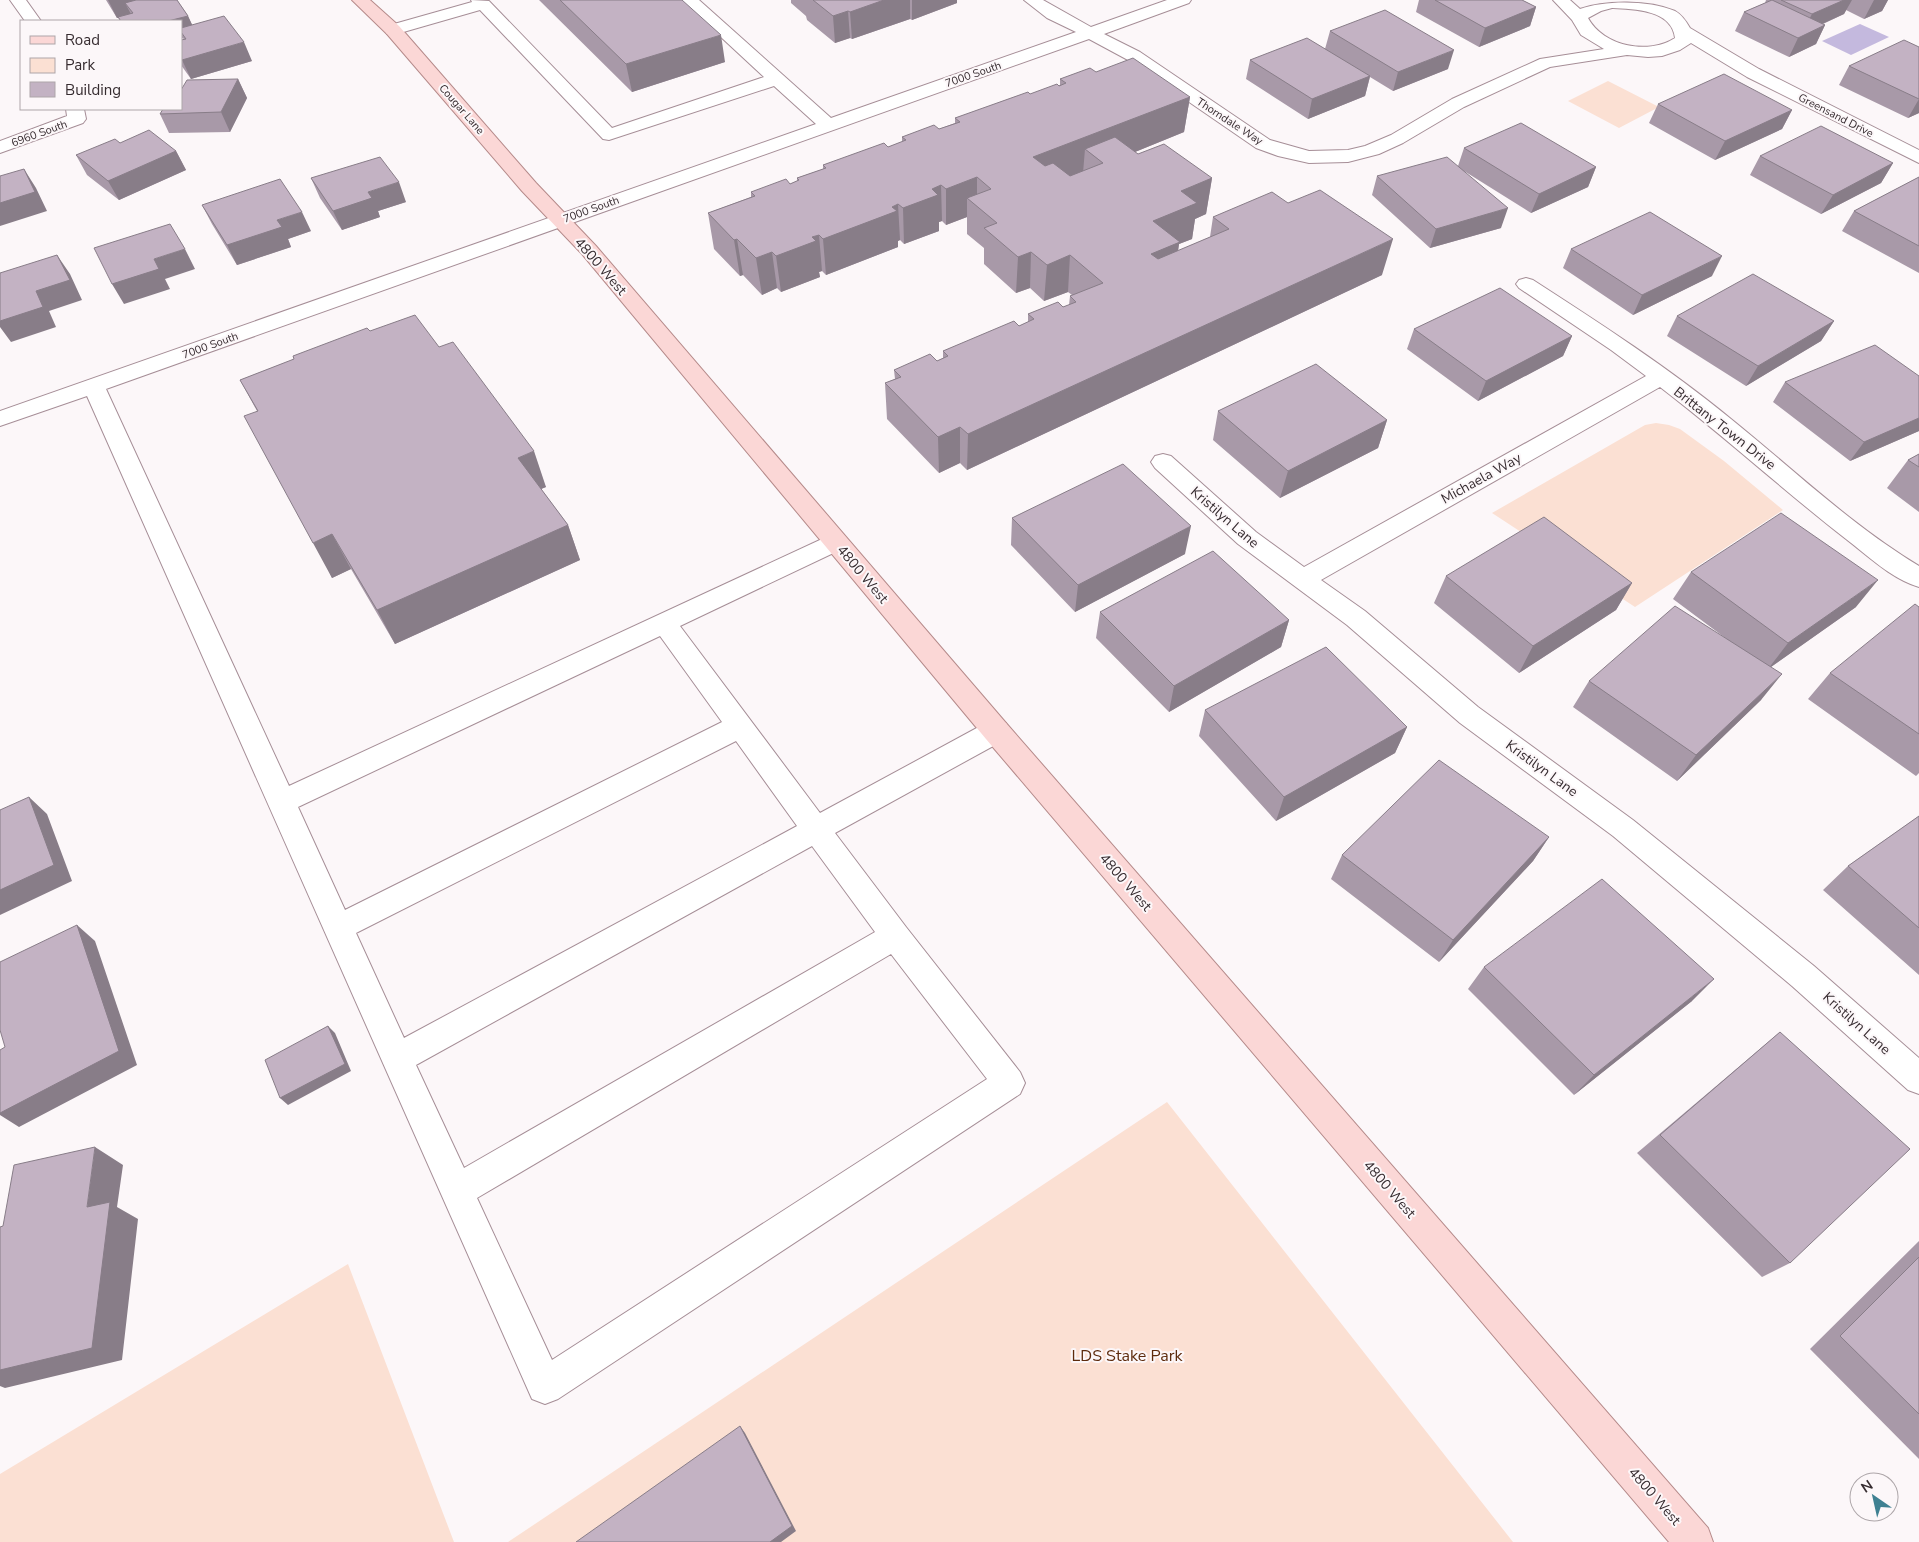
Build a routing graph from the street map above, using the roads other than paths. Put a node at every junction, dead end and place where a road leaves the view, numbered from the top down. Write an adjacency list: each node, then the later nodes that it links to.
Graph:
1 (18, 0): 11 (street)
2 (360, 0): 13 (main road, Cougar Lane)
3 (689, 0): 20 (street)
4 (1032, 0): 15 (street, Thorndale Way)
5 (1183, 0): 15 (street, 7000 South)
6 (1561, 0): 12 (street)
7 (481, 2): 13 (street); 20 (street)
8 (1607, 2): 9 (street); 12 (street, Thorndale Way)
9 (1637, 2): 10 (street)
10 (1673, 8): 14 (street, Greensand Drive)
11 (32, 20)
12 (1583, 23): 16 (street); 18 (street, Thorndale Way)
13 (393, 30): 25 (main road, Cougar Lane)
14 (1685, 32): 17 (street); 19 (street, Greensand Drive)
15 (1090, 33): 18 (street, Thorndale Way); 22 (street, 7000 South)
16 (1628, 50): 17 (street, Greensand Drive); 18 (street, Thorndale Way)
17 (1664, 51): 19 (street, Greensand Drive)
18 (1546, 63)
19 (1753, 73): 24 (street, Greensand Drive)
20 (776, 79): 22 (street)
21 (76, 114): 23 (street, 6960 South)
22 (828, 125): 25 (street, 7000 South)
23 (0, 147)
24 (1919, 157)
25 (561, 220): 28 (street, 7000 South); 31 (main road, 4800 West)
26 (1526, 284): 27 (street, Brittany Town Drive)
27 (1660, 378): 32 (street, Brittany Town Drive); 33 (street, Michaela Way)
28 (93, 386): 29 (street, 7000 South); 37 (street)
29 (0, 419)
30 (1163, 462): 33 (street, Kristilyn Lane)
31 (836, 542): 34 (street); 36 (main road, 4800 West)
32 (1919, 578)
33 (1302, 579): 42 (street, Kristilyn Lane)
34 (664, 623): 35 (street); 37 (street)
35 (740, 726): 38 (street); 39 (street)
36 (996, 731): 38 (street); 44 (main road, 4800 West)
37 (282, 802): 39 (street)
38 (817, 829): 40 (street); 41 (street)
39 (338, 928): 41 (street)
40 (895, 936): 43 (street); 43 (street)
41 (398, 1058): 43 (street)
42 (1919, 1079)
43 (456, 1191)
44 (1694, 1542)

